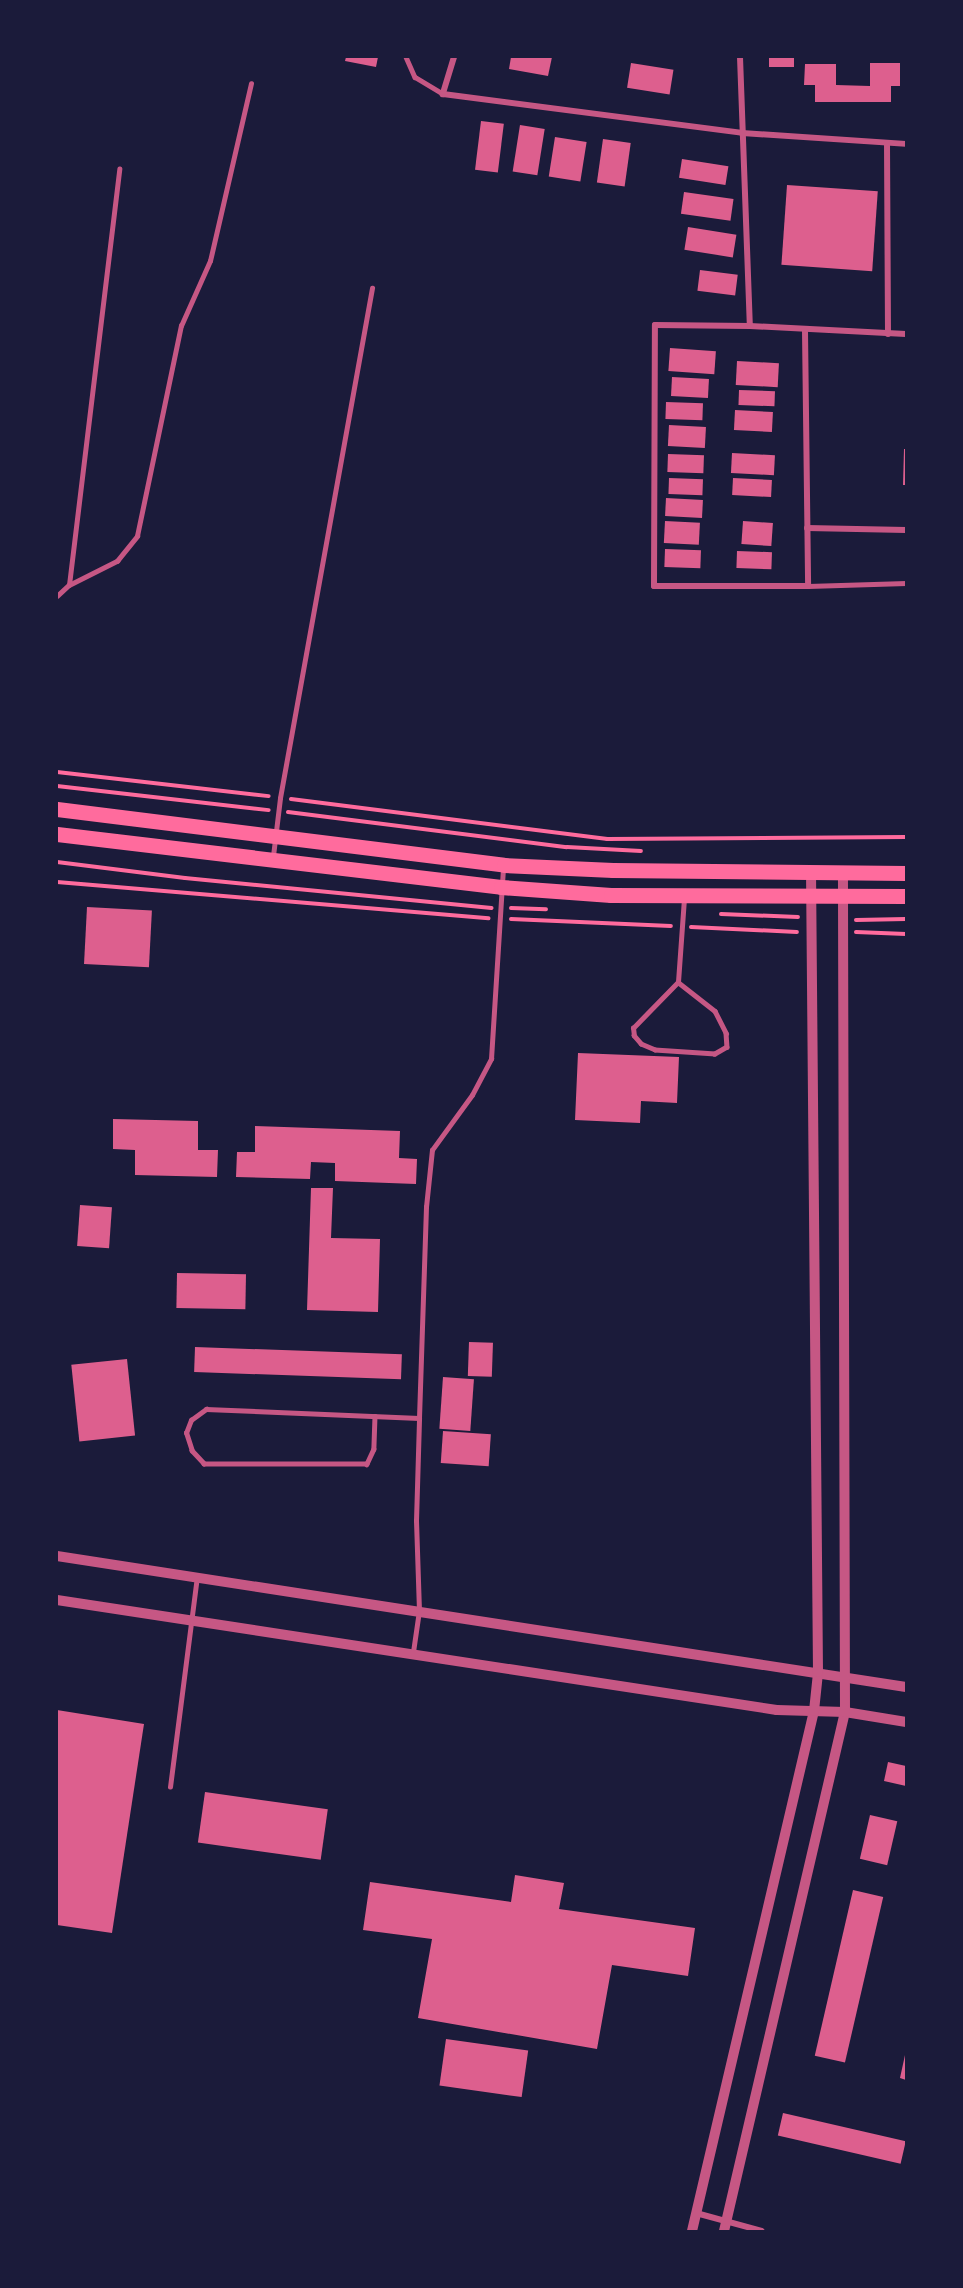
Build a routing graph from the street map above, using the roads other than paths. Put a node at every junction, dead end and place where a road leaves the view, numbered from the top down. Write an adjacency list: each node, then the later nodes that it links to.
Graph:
1 (406, 57): 5 (lane)
2 (454, 57): 5 (street)
3 (740, 57): 6 (street)
4 (251, 84): 18 (lane)
5 (443, 94): 6 (street)
6 (742, 133): 7 (street); 11 (street)
7 (887, 143): 8 (street); 13 (street)
8 (906, 144)
9 (119, 168): 18 (lane)
10 (372, 288): 23 (lane)
11 (750, 326): 12 (street); 19 (street)
12 (805, 331): 13 (street); 15 (street)
13 (888, 334): 14 (street)
14 (906, 334)
15 (807, 528): 16 (street); 19 (street)
16 (906, 530)
17 (906, 583): 19 (lane)
18 (69, 585): 20 (lane)
19 (808, 586)
20 (57, 596)
21 (57, 809): 23 (highway)
22 (57, 834): 24 (highway)
23 (274, 835): 24 (lane); 25 (highway)
24 (273, 859): 29 (highway)
25 (504, 864): 26 (highway); 29 (lane)
26 (811, 872): 27 (highway); 31 (street)
27 (843, 873): 28 (highway); 32 (street)
28 (906, 873)
29 (501, 887): 30 (highway); 36 (lane)
30 (684, 895): 31 (highway); 34 (lane)
31 (811, 895): 32 (highway); 43 (street)
32 (843, 896): 33 (highway); 44 (street)
33 (906, 896)
34 (678, 982): 34 (lane)
35 (375, 1416): 35 (lane); 36 (lane)
36 (419, 1418): 40 (lane)
37 (57, 1556): 38 (street)
38 (197, 1577): 40 (street); 41 (lane)
39 (57, 1600): 41 (street)
40 (419, 1611): 42 (lane); 43 (street)
41 (191, 1621): 42 (street); 49 (lane)
42 (412, 1654): 46 (street)
43 (819, 1672): 44 (street); 46 (street)
44 (847, 1677): 45 (street); 47 (street)
45 (906, 1687)
46 (814, 1711): 47 (street); 50 (street)
47 (845, 1712): 48 (street); 51 (street)
48 (906, 1722)
49 (170, 1787)
50 (696, 2212): 51 (street); 52 (street)
51 (725, 2226): 53 (street)
52 (692, 2231)
53 (762, 2231)

